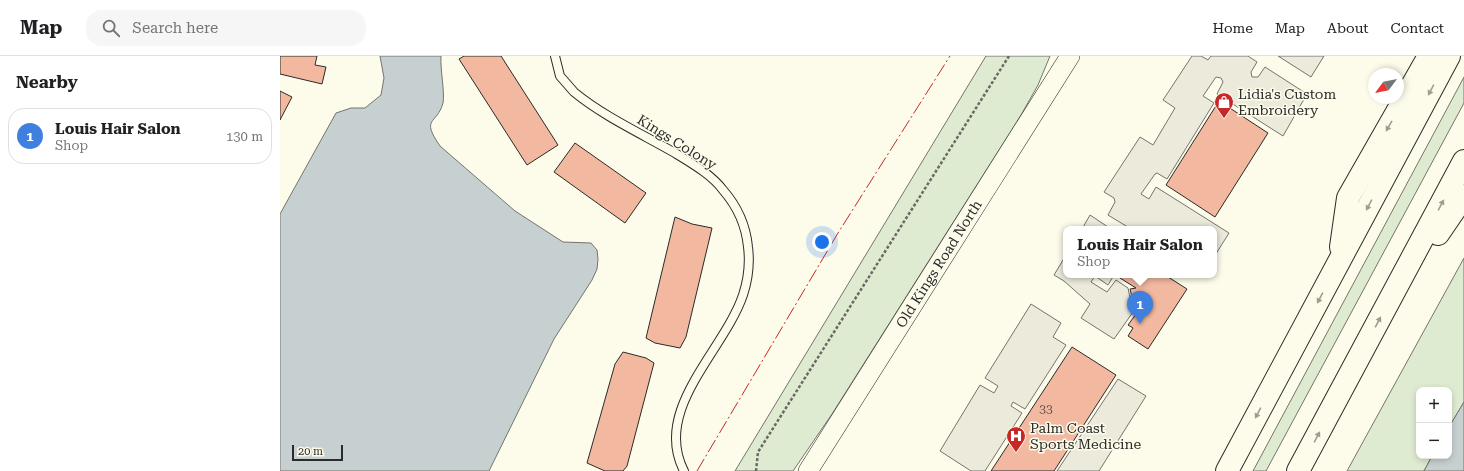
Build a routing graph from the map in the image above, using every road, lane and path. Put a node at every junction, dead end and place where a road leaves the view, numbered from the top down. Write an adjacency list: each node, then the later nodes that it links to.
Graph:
1 (555, 56): 10 (lane, Kings Colony)
2 (1009, 56): 11 (path)
3 (1070, 56): 12 (street, Old Kings Road North)
4 (1429, 56): 8 (highway, one-way to 8)
5 (1449, 56): 8 (highway, one-way to 8)
6 (1464, 161): 9 (highway, one-way to 6)
7 (1464, 196): 9 (highway)
8 (1338, 264): 13 (highway, one-way to 13)
9 (1402, 276): 14 (highway, one-way to 9)
10 (684, 471)
11 (756, 471)
12 (808, 471)
13 (1227, 471)
14 (1298, 471)

